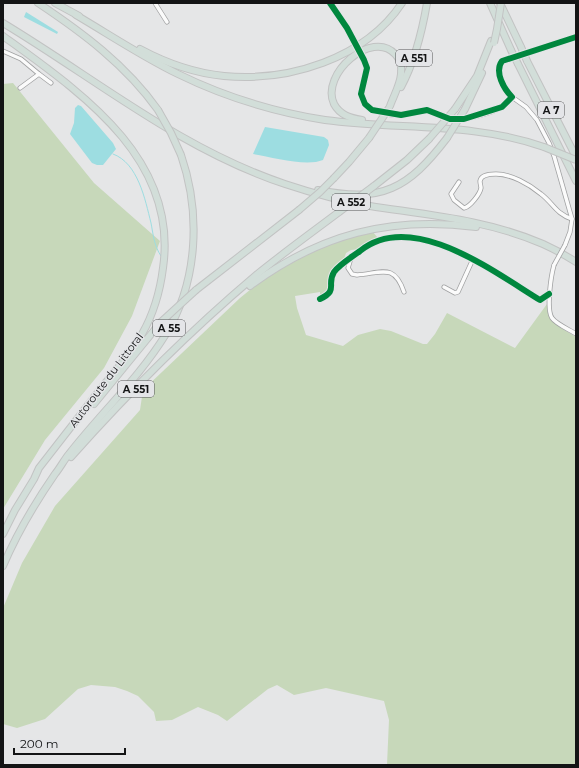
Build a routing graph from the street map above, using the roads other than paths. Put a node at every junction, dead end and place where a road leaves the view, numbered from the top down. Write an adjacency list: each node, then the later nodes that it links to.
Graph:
1 (38, 3): 39 (highway, Autoroute du Littoral / A 55, bridge)
2 (55, 3): 9 (highway)
3 (155, 3): 10 (street)
4 (330, 3): 21 (street, bridge)
5 (402, 3): 9 (highway)
6 (428, 3): 22 (highway, A 551)
7 (490, 3): 26 (highway, A 7, bridge)
8 (501, 3): 14 (highway, A 551, bridge); 25 (highway, A 7, bridge)
9 (76, 15): 24 (highway)
10 (167, 22)
11 (3, 23): 23 (highway, A 552)
12 (3, 36): 40 (highway, Autoroute du Littoral / A 55)
13 (576, 37): 16 (street)
14 (492, 42): 23 (highway, A 551, bridge); 37 (highway, A 551, bridge)
15 (3, 51): 18 (street)
16 (528, 53)
17 (509, 58): 21 (street)
18 (39, 74): 19 (street); 20 (street)
19 (51, 83)
20 (20, 88)
21 (512, 97): 28 (street)
22 (390, 107): 24 (highway, A 551); 40 (highway, A 551, bridge)
23 (136, 109): 29 (highway, A 552)
24 (415, 126): 25 (highway, bridge)
25 (576, 159)
26 (576, 181)
27 (459, 182): 28 (street)
28 (572, 219): 35 (street, bridge)
29 (529, 239): 32 (highway, A 552); 37 (highway, A 552)
30 (351, 258): 31 (street); 34 (street); 36 (street)
31 (473, 259): 33 (street); 35 (street)
32 (576, 262)
33 (444, 287)
34 (404, 292)
35 (549, 294): 38 (street)
36 (320, 300)
37 (215, 312): 39 (highway, A 551)
38 (576, 334)
39 (60, 468): 42 (highway, Autoroute du Littoral / A 55)
40 (34, 479): 41 (highway, Autoroute du Littoral / A 55)
41 (3, 534)
42 (3, 566)

